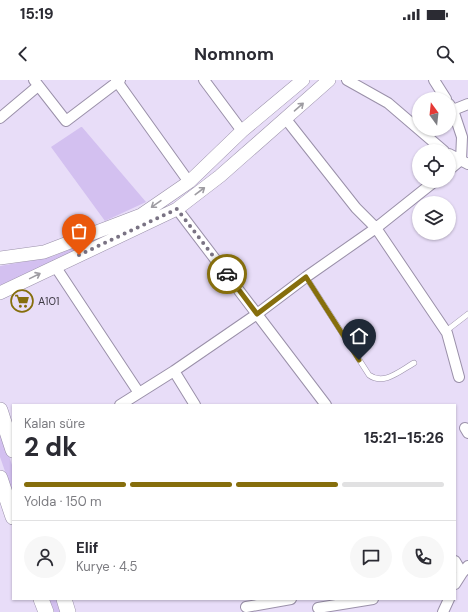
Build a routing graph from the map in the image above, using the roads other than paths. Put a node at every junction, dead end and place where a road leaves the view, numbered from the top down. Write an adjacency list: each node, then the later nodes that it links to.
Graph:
1 (204, 80): 14 (street)
2 (303, 80): 14 (street)
3 (329, 80): 12 (street, one-way to 3)
4 (347, 80): 15 (street)
5 (434, 80): 8 (street)
6 (117, 81): 7 (street); 17 (street)
7 (36, 83): 11 (street)
8 (442, 92)
9 (468, 104): 10 (street)
10 (456, 106)
11 (0, 118)
12 (285, 118): 19 (street, one-way to 12); 20 (street)
13 (456, 121): 16 (street)
14 (242, 131): 17 (street)
15 (436, 144)
16 (464, 162)
17 (189, 182): 21 (street, one-way to 21)
18 (426, 188): 20 (street)
19 (177, 209): 22 (street); 25 (street)
20 (376, 228): 23 (street); 27 (street)
21 (0, 258)
22 (55, 266): 24 (street, one-way to 22); 31 (street)
23 (306, 277): 25 (street); 28 (lane)
24 (0, 293)
25 (257, 314): 29 (street); 34 (street)
26 (468, 314): 27 (lane)
27 (446, 331): 30 (street)
28 (414, 363)
29 (174, 371): 31 (street); 33 (street)
30 (459, 377)
31 (139, 394): 32 (street)
32 (122, 404)
33 (194, 404)
34 (325, 404)
35 (0, 410): 36 (main road)
36 (12, 447)
37 (0, 478): 38 (main road)
38 (3, 495): 39 (main road)
39 (12, 515)
40 (456, 562): 41 (street)
41 (465, 570): 42 (street)
42 (456, 583)
43 (64, 600): 49 (main road)
44 (285, 600): 48 (street)
45 (365, 600): 47 (street)
46 (449, 600): 50 (street)
47 (318, 606)
48 (246, 607)
49 (68, 612)
50 (443, 612)

